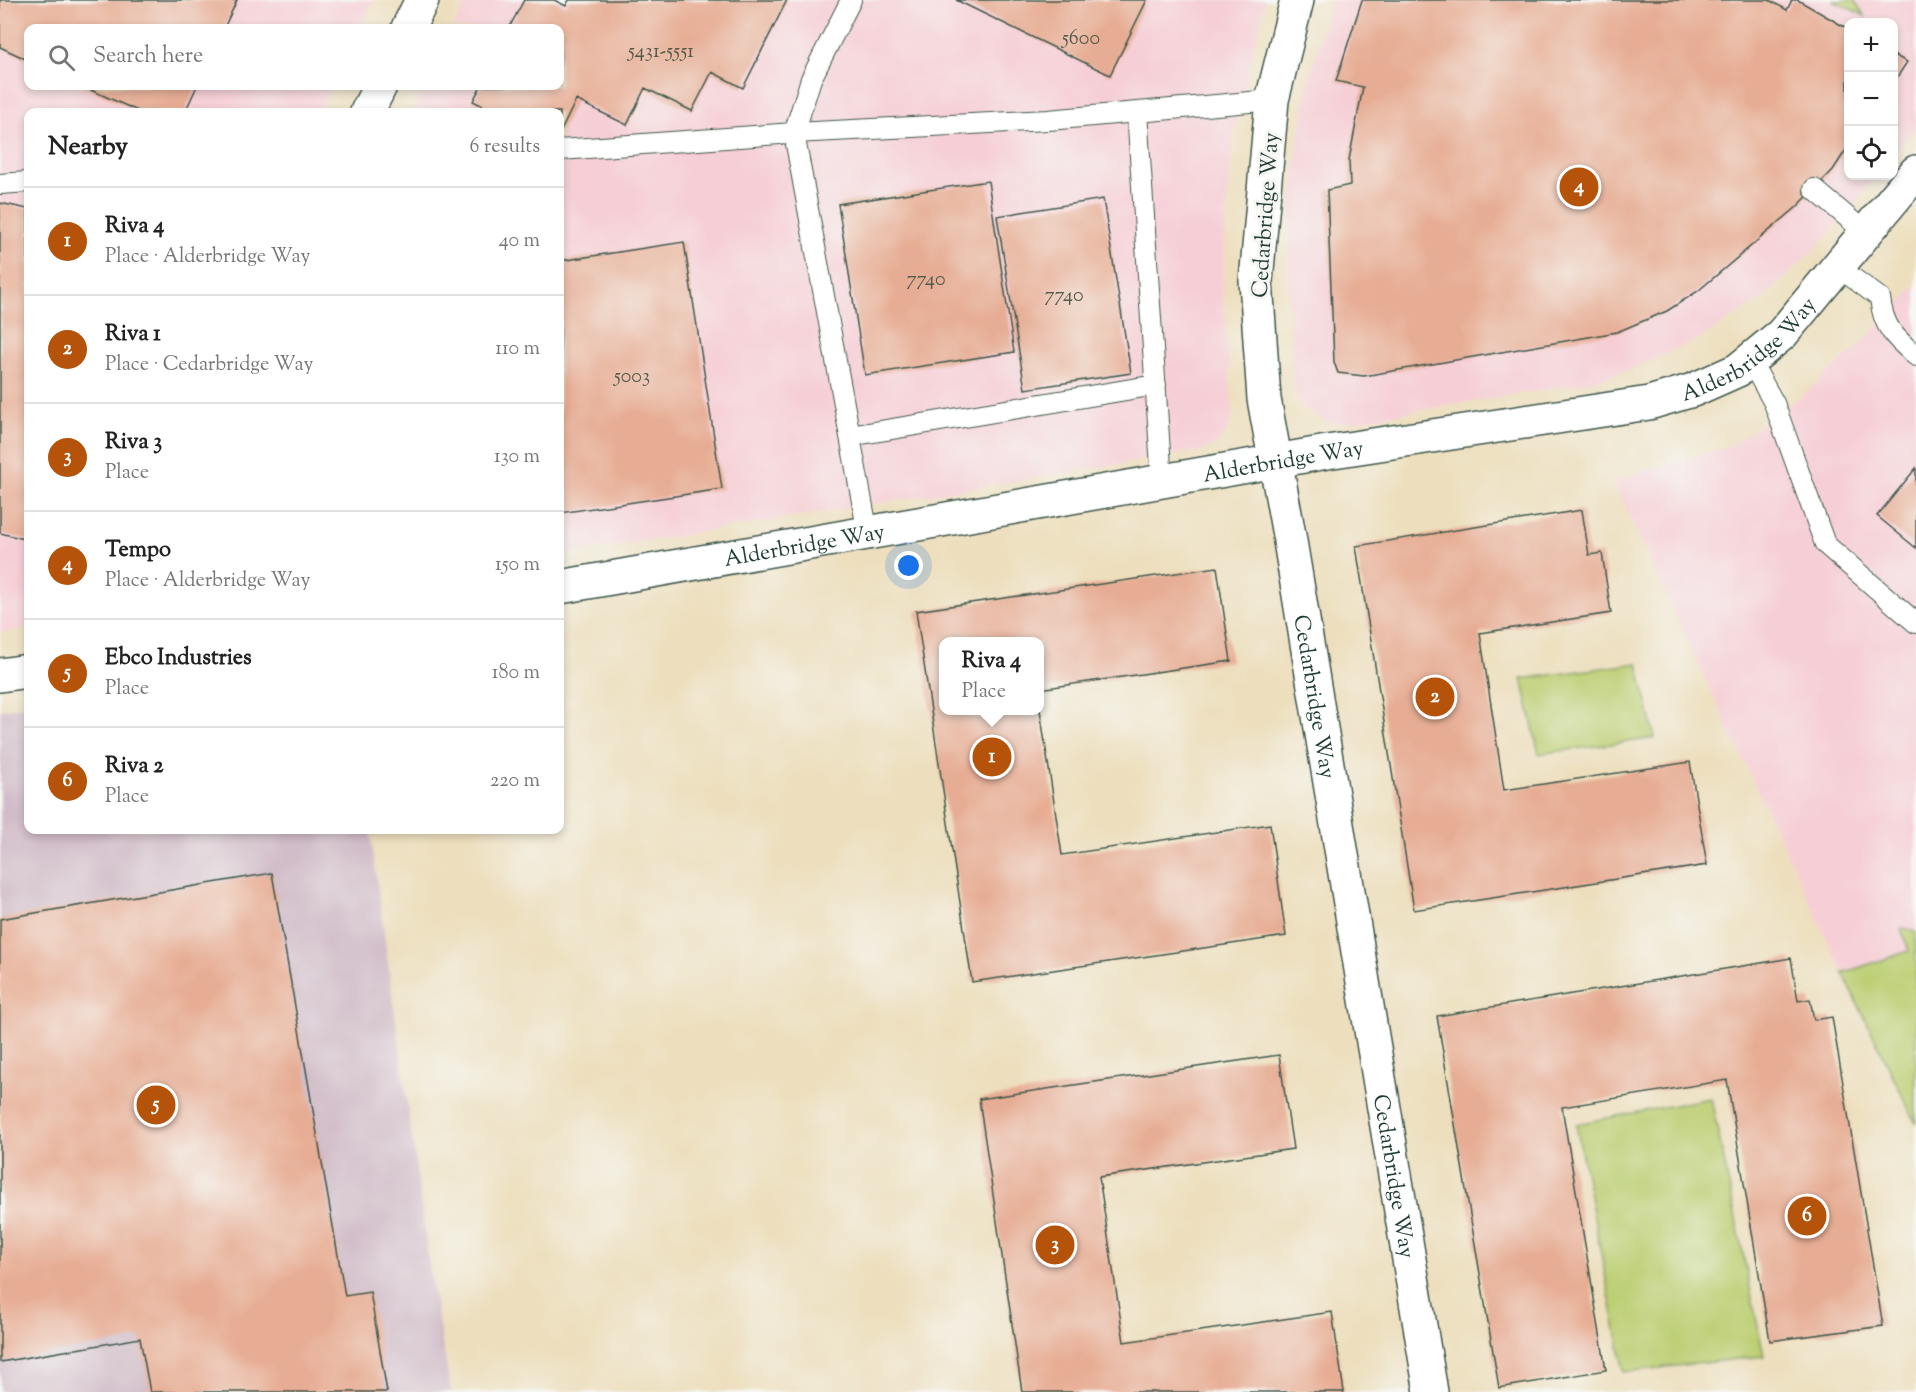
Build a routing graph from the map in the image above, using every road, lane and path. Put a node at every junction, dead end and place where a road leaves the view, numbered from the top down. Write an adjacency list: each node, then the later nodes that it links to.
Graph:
1 (422, 0): 4 (street)
2 (851, 0): 9 (lane)
3 (1297, 0): 6 (street, Cedarbridge Way)
4 (410, 24)
5 (378, 90): 7 (street)
6 (1272, 100): 8 (lane); 21 (street, Cedarbridge Way)
7 (369, 108)
8 (1137, 112): 9 (lane); 19 (lane)
9 (794, 133): 10 (lane); 20 (lane)
10 (564, 150)
11 (1916, 172): 15 (street, Alderbridge Way)
12 (24, 182): 13 (lane)
13 (0, 184)
14 (1814, 189): 15 (lane)
15 (1866, 233): 16 (street, Alderbridge Way)
16 (1838, 267): 17 (lane); 18 (street, Alderbridge Way)
17 (1916, 357)
18 (1750, 360): 21 (street, Alderbridge Way); 25 (lane)
19 (1156, 385): 20 (lane); 22 (lane)
20 (850, 436): 23 (lane)
21 (1276, 461): 22 (street, Alderbridge Way); 28 (street, Cedarbridge Way)
22 (1162, 482): 23 (street, Alderbridge Way)
23 (868, 534): 24 (street, Alderbridge Way)
24 (564, 586)
25 (1916, 623)
26 (24, 672): 27 (street)
27 (0, 675)
28 (1431, 1392)

